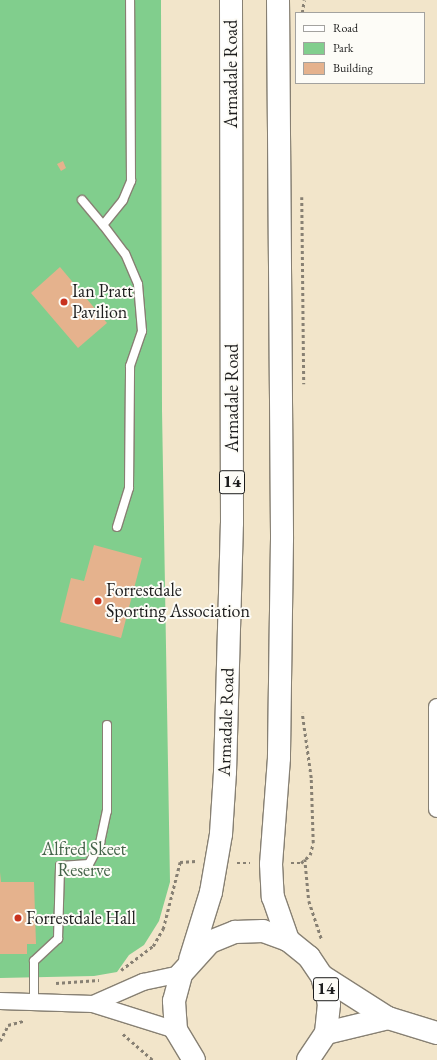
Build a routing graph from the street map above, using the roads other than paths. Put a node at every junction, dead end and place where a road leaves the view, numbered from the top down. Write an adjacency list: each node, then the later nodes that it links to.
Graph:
1 (130, 0): 5 (lane)
2 (231, 0): 11 (main road, Armadale Road / 14)
3 (278, 0): 10 (main road)
4 (82, 200): 5 (lane)
5 (103, 225): 6 (lane)
6 (117, 527)
7 (437, 707): 9 (street)
8 (107, 725): 14 (lane)
9 (437, 809)
10 (288, 940): 11 (main road, 14); 12 (main road, 14)
11 (186, 967): 15 (street); 17 (main road, 14)
12 (322, 976): 16 (main road); 19 (main road, 14)
13 (0, 1001): 14 (street)
14 (34, 1002): 15 (street)
15 (93, 1004): 17 (street)
16 (388, 1018): 18 (main road); 19 (main road)
17 (176, 1030): 20 (main road, 14)
18 (437, 1033)
19 (317, 1051)
20 (190, 1058)

